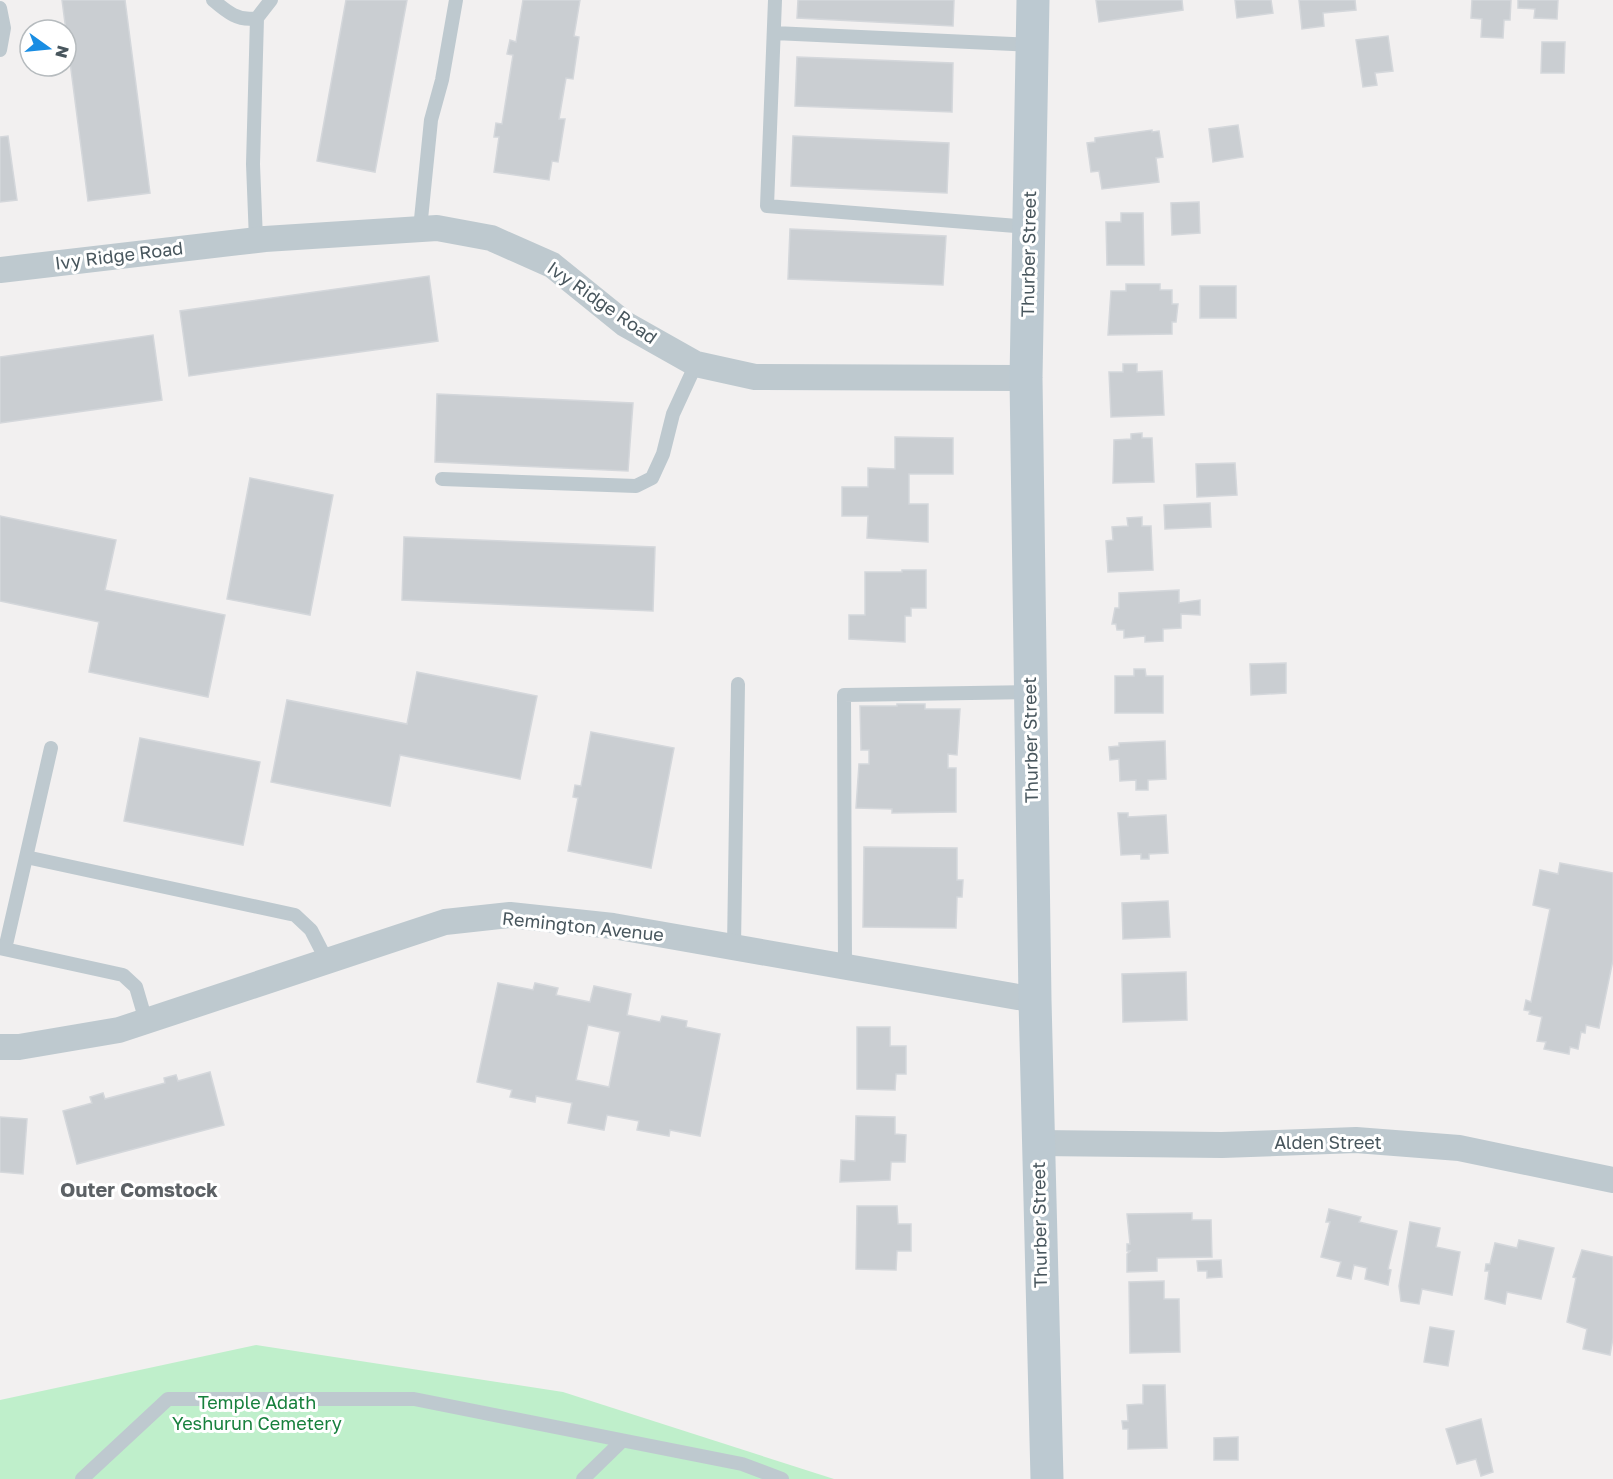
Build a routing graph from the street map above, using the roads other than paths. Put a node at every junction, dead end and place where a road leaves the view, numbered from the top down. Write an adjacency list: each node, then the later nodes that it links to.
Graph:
1 (213, 0): 7 (lane)
2 (271, 0): 7 (lane)
3 (456, 0): 12 (lane)
4 (775, 0): 8 (lane)
5 (1033, 0): 9 (street, Thurber Street)
6 (0, 8): 10 (lane)
7 (258, 18): 13 (lane)
8 (774, 33): 9 (lane); 11 (lane)
9 (1033, 45): 11 (street, Thurber Street)
10 (0, 51)
11 (1029, 227): 16 (street, Thurber Street)
12 (420, 229): 13 (street, Ivy Ridge Road); 15 (street, Ivy Ridge Road)
13 (256, 240): 14 (street, Ivy Ridge Road)
14 (0, 270)
15 (696, 364): 16 (street, Ivy Ridge Road); 17 (lane)
16 (1026, 378): 19 (street, Thurber Street)
17 (442, 479)
18 (738, 684): 22 (lane)
19 (1030, 692): 25 (lane); 26 (street, Thurber Street)
20 (51, 748): 21 (lane)
21 (26, 857): 23 (lane); 24 (lane)
22 (734, 948): 24 (street, Remington Avenue); 25 (street, Remington Avenue)
23 (2, 949): 27 (lane)
24 (327, 961): 27 (street, Remington Avenue)
25 (845, 967): 26 (street, Remington Avenue)
26 (1035, 1000): 29 (street, Thurber Street)
27 (146, 1021): 28 (street, Remington Avenue)
28 (0, 1047)
29 (1039, 1143): 30 (street, Alden Street); 35 (street, Thurber Street)
30 (1613, 1180)
31 (622, 1441): 32 (lane); 33 (lane); 34 (lane)
32 (82, 1479)
33 (583, 1479)
34 (782, 1479)
35 (1047, 1479)

